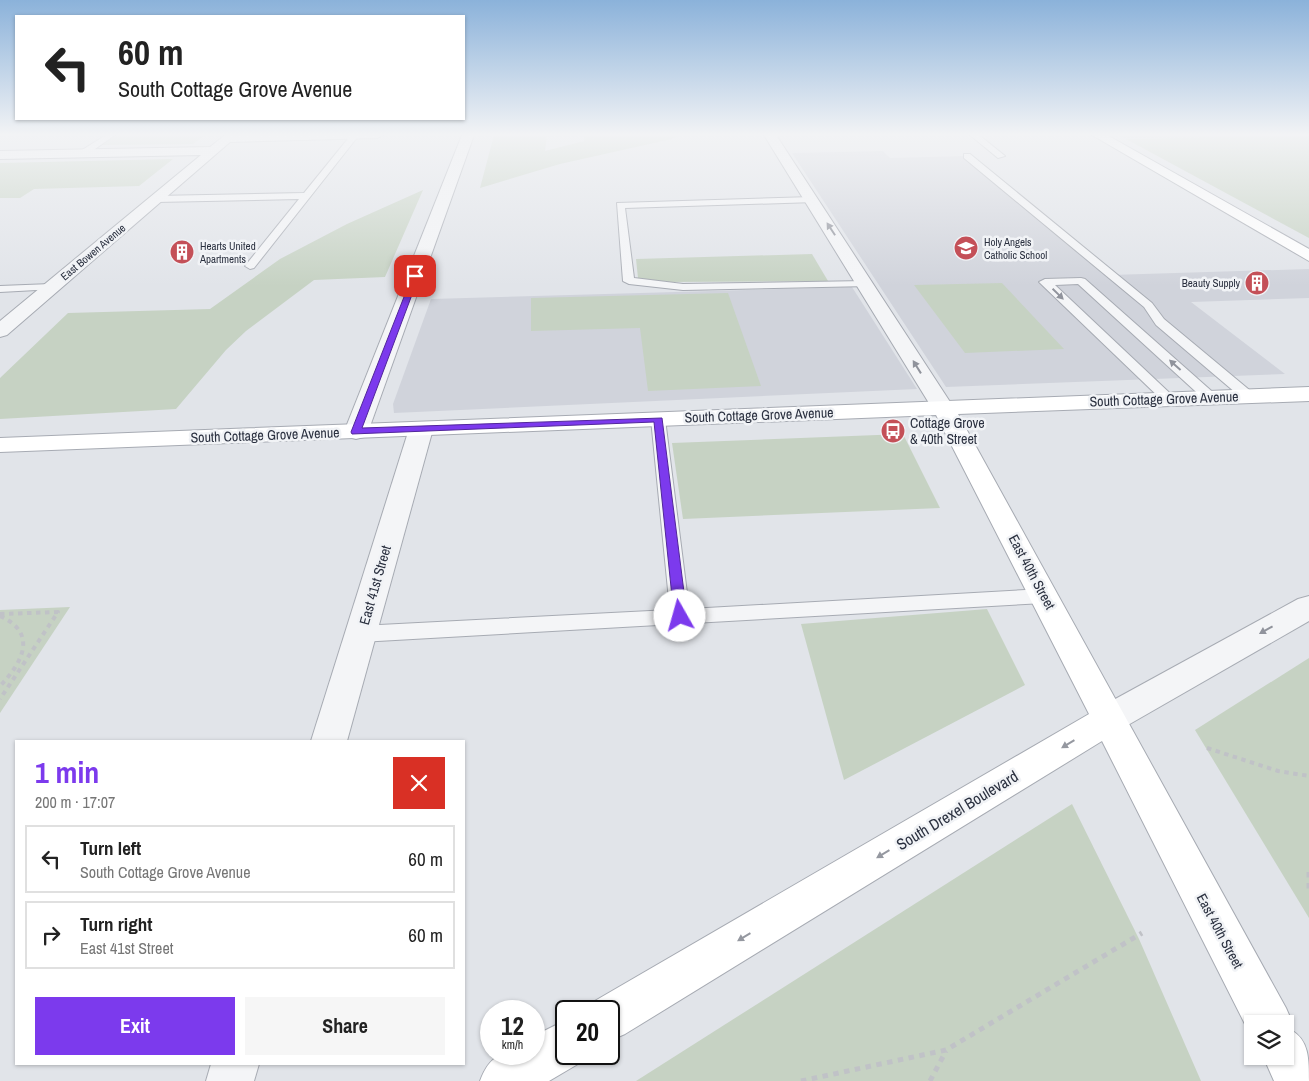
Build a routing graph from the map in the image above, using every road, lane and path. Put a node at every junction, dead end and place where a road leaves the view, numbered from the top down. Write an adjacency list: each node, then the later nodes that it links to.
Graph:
1 (172, 185): 8 (street, East Bowen Avenue)
2 (316, 185): 7 (lane)
3 (449, 185): 23 (street)
4 (803, 185): 9 (street, East 40th Street)
5 (1003, 185): 17 (lane)
6 (1186, 185): 10 (street)
7 (308, 196): 8 (lane); 11 (lane)
8 (156, 199): 13 (street, East Bowen Avenue)
9 (812, 200): 12 (street, East 40th Street, one-way to 9); 12 (lane)
10 (1309, 256)
11 (250, 266)
12 (866, 284): 20 (street, East 40th Street, one-way to 12)
13 (51, 287): 14 (lane); 15 (street, East Bowen Avenue)
14 (0, 289)
15 (0, 330)
16 (1309, 394): 17 (street, South Cottage Grove Avenue)
17 (1248, 396): 18 (street, South Cottage Grove Avenue)
18 (1211, 398): 19 (street, South Cottage Grove Avenue); 19 (lane, one-way to 19)
19 (1169, 399): 20 (street, South Cottage Grove Avenue)
20 (942, 408): 21 (street, South Cottage Grove Avenue); 25 (street, East 40th Street)
21 (658, 420): 22 (street, South Cottage Grove Avenue); 28 (lane)
22 (421, 429): 23 (street, South Cottage Grove Avenue); 29 (street, East 41st Street)
23 (356, 432): 24 (street, South Cottage Grove Avenue)
24 (0, 446)
25 (1044, 596): 28 (lane); 32 (street, East 40th Street)
26 (1309, 607): 32 (street, South Drexel Boulevard, one-way to 32)
27 (0, 615): 30 (path); 31 (path)
28 (680, 616): 29 (lane)
29 (360, 634): 33 (street, East 41st Street)
30 (0, 686)
31 (0, 699)
32 (1110, 719): 39 (street, South Drexel Boulevard, one-way to 39); 40 (street, East 40th Street)
33 (329, 740)
34 (1207, 748): 35 (path)
35 (1309, 776)
36 (1309, 872): 37 (path)
37 (1309, 892)
38 (1142, 933): 41 (path)
39 (620, 1011)
40 (1265, 1015)
41 (946, 1050): 47 (path); 48 (path)
42 (555, 1051): 46 (street)
43 (235, 1065): 45 (street)
44 (1292, 1065): 49 (street)
45 (230, 1081)
46 (504, 1081)
47 (801, 1081)
48 (930, 1081)
49 (1300, 1081)

